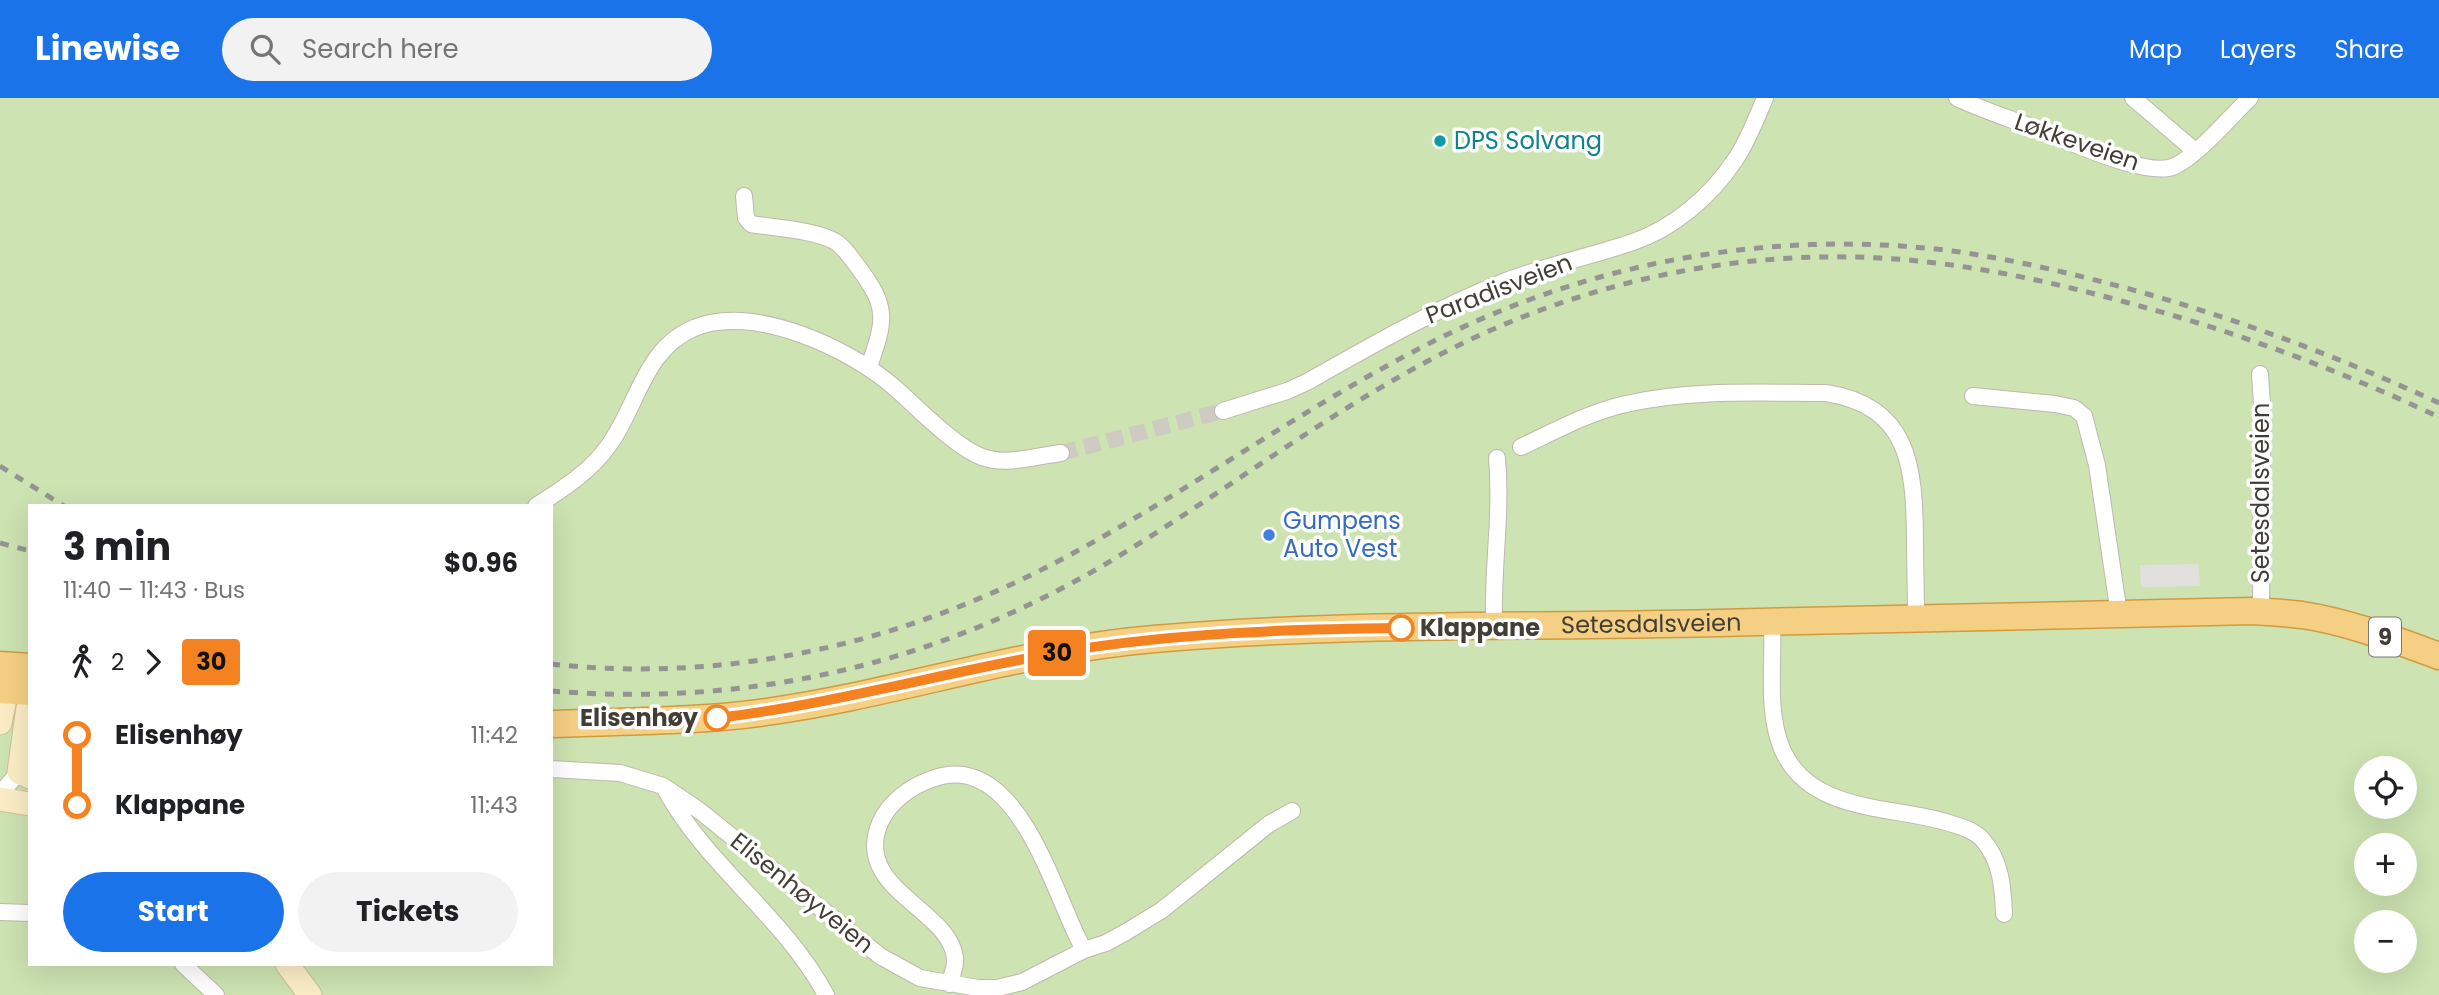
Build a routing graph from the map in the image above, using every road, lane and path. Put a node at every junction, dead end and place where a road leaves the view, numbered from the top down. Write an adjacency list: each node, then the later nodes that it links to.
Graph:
1 (1765, 98): 10 (street, Paradisveien)
2 (1957, 98): 5 (street, Løkkeveien)
3 (2133, 98): 5 (street, Løkkeveien)
4 (2250, 98): 5 (street, Løkkeveien)
5 (2195, 151)
6 (744, 196): 7 (street)
7 (869, 367): 12 (street); 14 (street)
8 (2260, 374): 15 (street, Setesdalsveien)
9 (1973, 396): 16 (street)
10 (1223, 411)
11 (1521, 447): 17 (street)
12 (1061, 453)
13 (1497, 458): 19 (street)
14 (539, 504)
15 (2273, 613): 16 (highway, Setesdalsveien / 9); 20 (highway, Setesdalsveien / 9)
16 (2119, 614): 17 (highway, Setesdalsveien / 9)
17 (1916, 620): 18 (highway, Setesdalsveien / 9)
18 (1772, 622): 19 (highway, Setesdalsveien / 9); 34 (street)
19 (1494, 626): 23 (highway, Setesdalsveien / 9)
20 (2439, 656)
21 (16, 680): 24 (main road); 27 (main road)
22 (553, 712): 23 (highway, Setesdalsveien / 9)
23 (604, 721): 25 (highway, Setesdalsveien / 9)
24 (0, 723)
25 (553, 724)
26 (553, 769): 28 (street, Elisenhøyveien)
27 (24, 774): 29 (street)
28 (663, 786): 38 (street, Elisenhøyveien); 41 (street)
29 (0, 797): 30 (main road)
30 (28, 804)
31 (1292, 811): 35 (street, Elisenhøyveien)
32 (0, 912): 33 (street)
33 (28, 914)
34 (2004, 914)
35 (1084, 950): 38 (street, Elisenhøyveien); 38 (street)
36 (185, 966): 39 (street)
37 (288, 966): 40 (main road)
38 (949, 984)
39 (216, 995)
40 (310, 995)
41 (826, 995)

